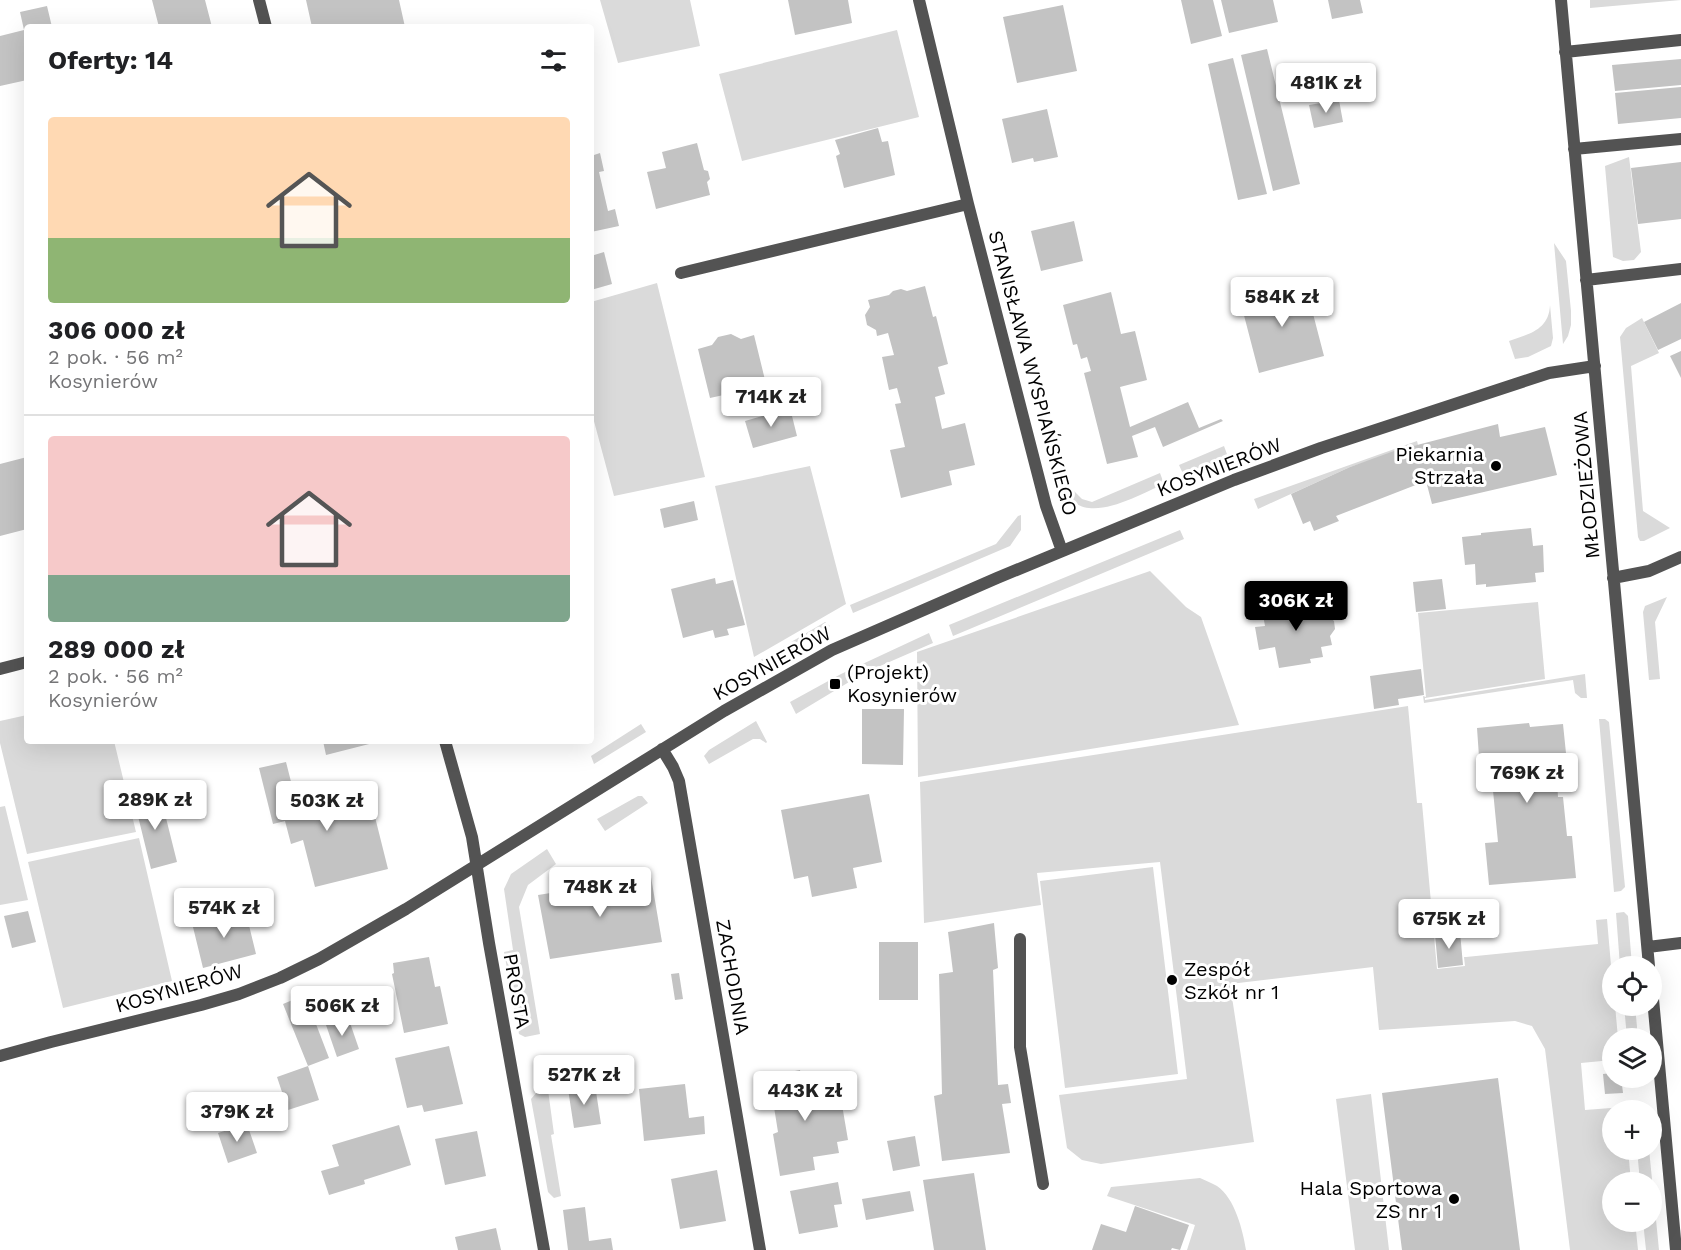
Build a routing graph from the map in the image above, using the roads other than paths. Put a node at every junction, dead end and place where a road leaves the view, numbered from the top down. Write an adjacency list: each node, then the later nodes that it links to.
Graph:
1 (259, 0): 4 (street)
2 (918, 0): 9 (street, STANISŁAWA WYSPIAŃSKIEGO)
3 (1561, 0): 6 (street, MŁODZIEŻOWA)
4 (265, 24)
5 (1681, 40): 6 (street)
6 (1565, 52): 8 (street, MŁODZIEŻOWA)
7 (1681, 139): 8 (street)
8 (1574, 149): 12 (street, MŁODZIEŻOWA)
9 (968, 204): 11 (street); 14 (street, STANISŁAWA WYSPIAŃSKIEGO)
10 (1681, 269): 12 (street)
11 (681, 273)
12 (1586, 280): 13 (street, MŁODZIEŻOWA)
13 (1595, 366): 14 (street, KOSYNIERÓW); 16 (street, MŁODZIEŻOWA)
14 (1062, 551): 20 (street, KOSYNIERÓW)
15 (1681, 557): 16 (street)
16 (1613, 578): 24 (street, MŁODZIEŻOWA)
17 (24, 663): 18 (street)
18 (0, 669)
19 (446, 744): 21 (street, PROSTA)
20 (662, 749): 21 (street, KOSYNIERÓW); 30 (street, ZACHODNIA)
21 (476, 866): 27 (street, KOSYNIERÓW); 29 (street, PROSTA)
22 (1020, 939): 28 (street)
23 (1681, 943): 24 (street)
24 (1648, 947): 25 (street, MŁODZIEŻOWA)
25 (1648, 956)
26 (1655, 1016): 31 (street)
27 (0, 1056)
28 (1043, 1184)
29 (544, 1250)
30 (760, 1250)
31 (1676, 1250)

